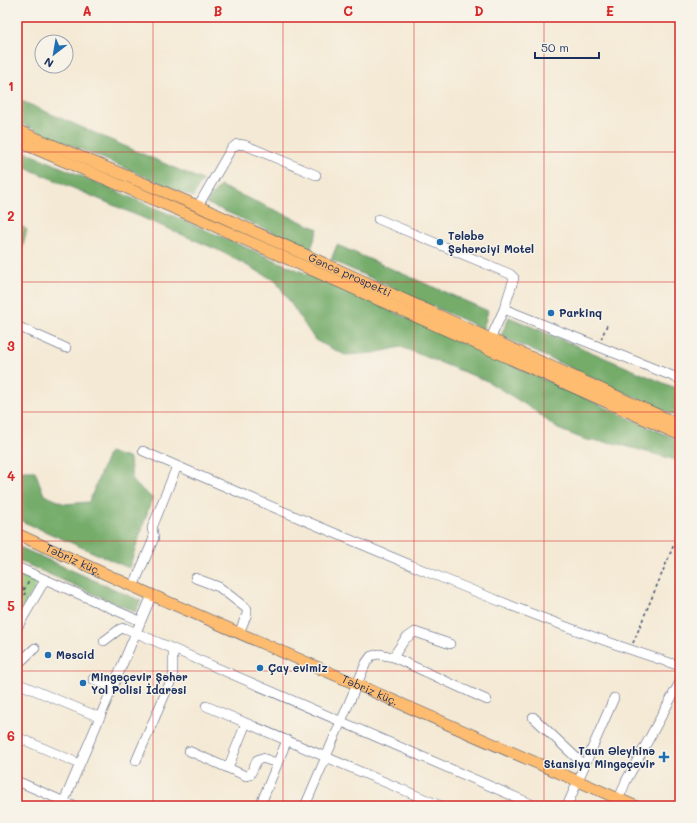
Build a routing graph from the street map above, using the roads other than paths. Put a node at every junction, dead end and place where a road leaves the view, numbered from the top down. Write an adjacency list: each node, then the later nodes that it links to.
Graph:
1 (17, 130): 4 (main road, Gəncə prospekti)
2 (17, 141): 8 (main road, Gəncə prospekti)
3 (316, 175): 4 (street)
4 (198, 206): 8 (main road, Gəncə prospekti)
5 (378, 219): 6 (street)
6 (504, 308): 8 (street); 10 (street)
7 (17, 326): 9 (street)
8 (489, 343): 11 (main road, Gəncə prospekti); 12 (main road, Gəncə prospekti)
9 (66, 348)
10 (680, 379)
11 (680, 425)
12 (680, 435)
13 (143, 451): 14 (street)
14 (177, 466): 19 (street); 31 (street)
15 (17, 534): 19 (main road, Təbriz küç.)
16 (17, 567): 18 (street)
17 (195, 578): 24 (street)
18 (45, 580): 21 (street); 22 (street)
19 (133, 587): 20 (main road, Təbriz küç.)
20 (152, 595): 21 (street); 24 (main road, Təbriz küç.)
21 (140, 621): 23 (street)
22 (17, 628)
23 (135, 632): 25 (street); 28 (street); 36 (street)
24 (239, 633): 35 (main road, Təbriz küç.)
25 (104, 641)
26 (450, 644): 29 (street)
27 (35, 648): 30 (street)
28 (173, 649): 42 (street); 48 (street)
29 (393, 657): 35 (street); 38 (street)
30 (17, 665)
31 (680, 666)
32 (93, 679): 36 (street)
33 (680, 682): 55 (street)
34 (17, 683): 40 (street)
35 (357, 684): 42 (street); 54 (main road, Təbriz küç.)
36 (112, 687): 40 (street)
37 (614, 698): 51 (street)
38 (487, 700)
39 (206, 706): 43 (street)
40 (99, 717): 50 (street)
41 (533, 717): 51 (street)
42 (341, 722): 47 (street); 61 (street)
43 (246, 723): 45 (street); 52 (street)
44 (17, 737): 50 (street)
45 (287, 740): 47 (street); 49 (street)
46 (189, 751): 52 (street)
47 (327, 757): 57 (street); 60 (street)
48 (136, 761)
49 (277, 763): 52 (street); 59 (street)
50 (80, 764): 56 (street)
51 (584, 765): 54 (street)
52 (228, 768)
53 (17, 781): 56 (street)
54 (578, 781): 55 (main road, Təbriz küç.); 62 (street)
55 (618, 802): 63 (main road, Təbriz küç.)
56 (63, 804): 58 (street)
57 (436, 805)
58 (74, 806)
59 (260, 806)
60 (305, 806)
61 (536, 806)
62 (567, 806)
63 (635, 806)

